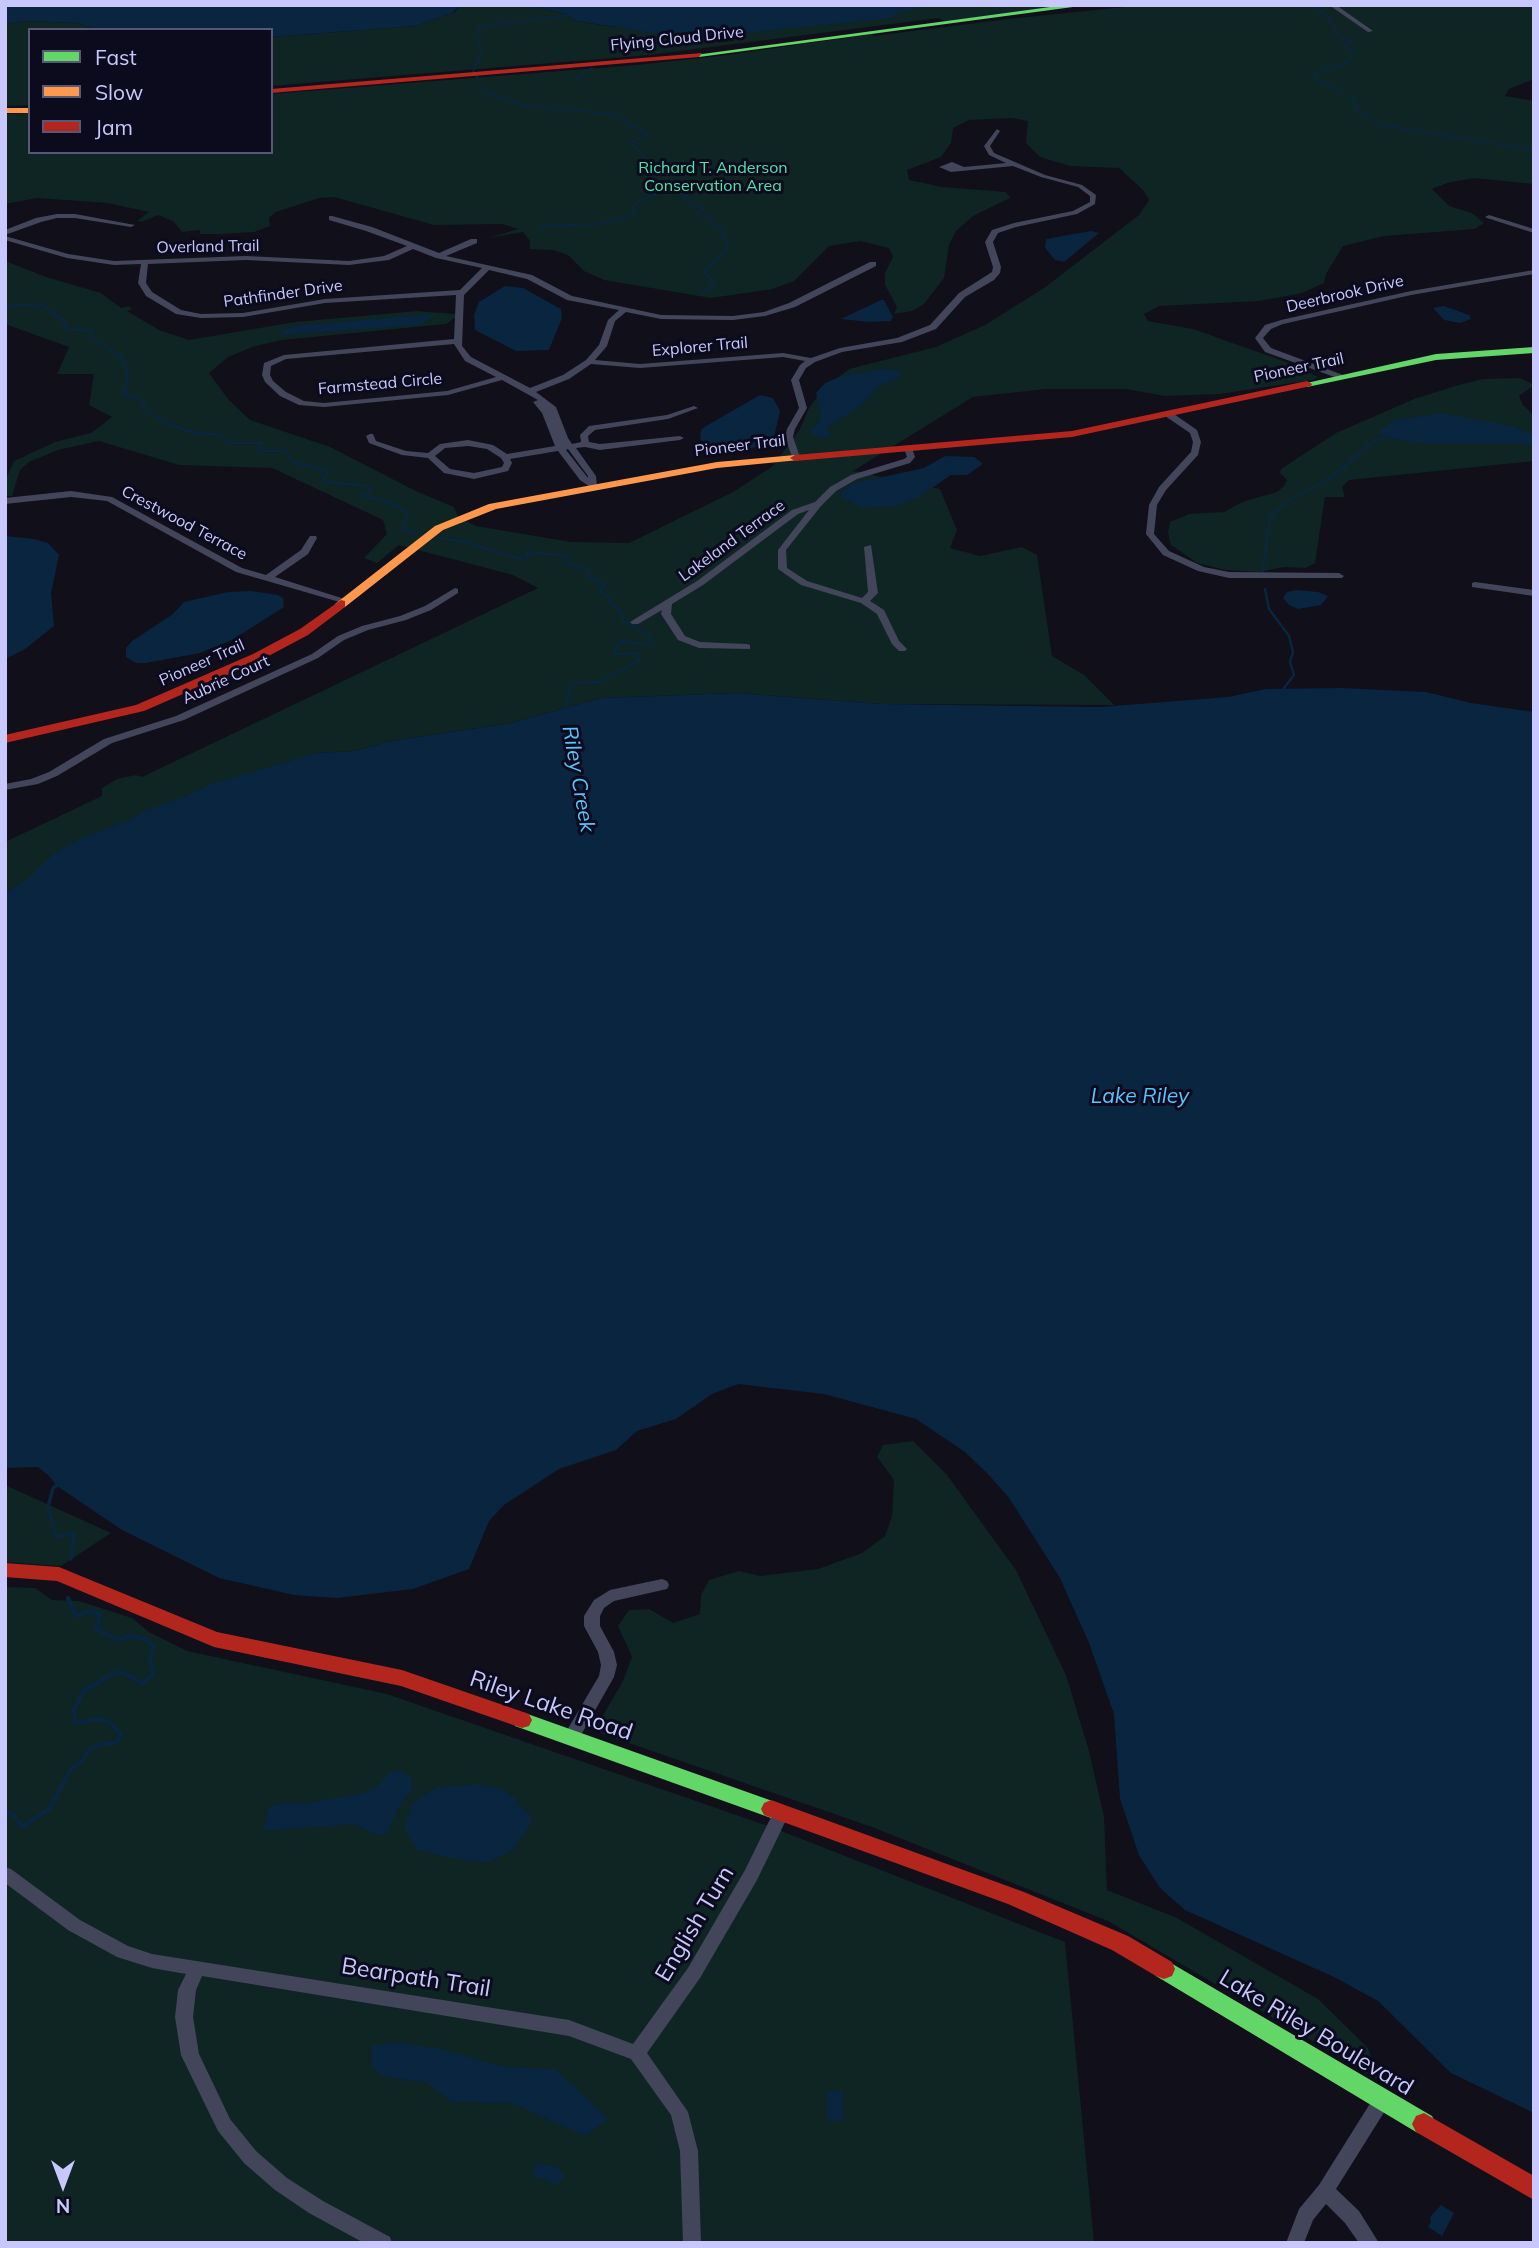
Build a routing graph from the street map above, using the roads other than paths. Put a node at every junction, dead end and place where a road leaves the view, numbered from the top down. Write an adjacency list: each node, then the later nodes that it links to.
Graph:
1 (1084, 5): 4 (main road, Flying Cloud Drive)
2 (1332, 5): 3 (street)
3 (1370, 31)
4 (273, 91)
5 (28, 110): 6 (main road)
6 (5, 111)
7 (997, 131): 8 (street)
8 (1012, 164): 9 (street); 27 (street)
9 (962, 168)
10 (1489, 217): 13 (street)
11 (332, 218): 17 (street)
12 (131, 225): 14 (street)
13 (1534, 231)
14 (5, 233)
15 (5, 238): 19 (street, Overland Trail)
16 (474, 241): 18 (street)
17 (411, 247): 18 (street); 19 (street, Overland Trail)
18 (439, 256): 21 (street)
19 (145, 262): 23 (street, Pathfinder Drive)
20 (873, 264): 24 (street)
21 (486, 269): 23 (street); 24 (street)
22 (1534, 272): 29 (street, Deerbrook Drive)
23 (461, 292): 25 (street)
24 (623, 311): 28 (street)
25 (457, 341): 30 (street); 30 (street, Farmstead Circle)
26 (1534, 350): 29 (main road, Pioneer Trail)
27 (812, 360): 28 (street, Explorer Trail); 40 (street)
28 (589, 362): 31 (street)
29 (1340, 377): 33 (main road, Pioneer Trail)
30 (500, 378): 31 (street)
31 (528, 392): 37 (street)
32 (694, 408): 36 (street)
33 (1168, 414): 38 (main road, Pioneer Trail); 47 (street)
34 (370, 436): 39 (street)
35 (680, 438): 36 (street)
36 (585, 444): 37 (street)
37 (564, 447): 41 (street); 42 (street)
38 (907, 448): 40 (main road, Pioneer Trail); 44 (street, Lakeland Terrace)
39 (430, 456): 41 (street); 41 (street)
40 (803, 456): 42 (main road, Pioneer Trail)
41 (505, 457)
42 (593, 486): 52 (main road, Pioneer Trail)
43 (5, 501): 48 (street, Crestwood Terrace)
44 (818, 504): 53 (street); 54 (street, Lakeland Terrace)
45 (313, 538): 48 (street)
46 (868, 547): 53 (street)
47 (1339, 576)
48 (268, 578): 52 (street, Crestwood Terrace)
49 (1475, 585): 51 (street)
50 (455, 591): 59 (street, Aubrie Court)
51 (1534, 593)
52 (346, 601): 58 (main road, Pioneer Trail)
53 (864, 601): 57 (street)
54 (667, 604): 55 (street, Lakeland Terrace); 56 (street)
55 (635, 621)
56 (747, 647)
57 (902, 649)
58 (5, 739)
59 (5, 787)
60 (5, 1570): 62 (main road, Riley Lake Road)
61 (662, 1585): 62 (street)
62 (571, 1737): 63 (main road, Riley Lake Road)
63 (782, 1812): 65 (main road, Riley Lake Road); 67 (street, English Turn)
64 (5, 1874): 66 (street, Bearpath Trail)
65 (1072, 1921): 68 (main road, Lake Riley Boulevard)
66 (196, 1970): 67 (street, Bearpath Trail); 71 (street)
67 (637, 2053): 72 (street)
68 (1382, 2100): 69 (main road, Lake Riley Boulevard); 70 (street)
69 (1534, 2189)
70 (1325, 2191): 73 (street); 74 (street)
71 (383, 2243)
72 (692, 2243)
73 (1295, 2243)
74 (1370, 2243)

